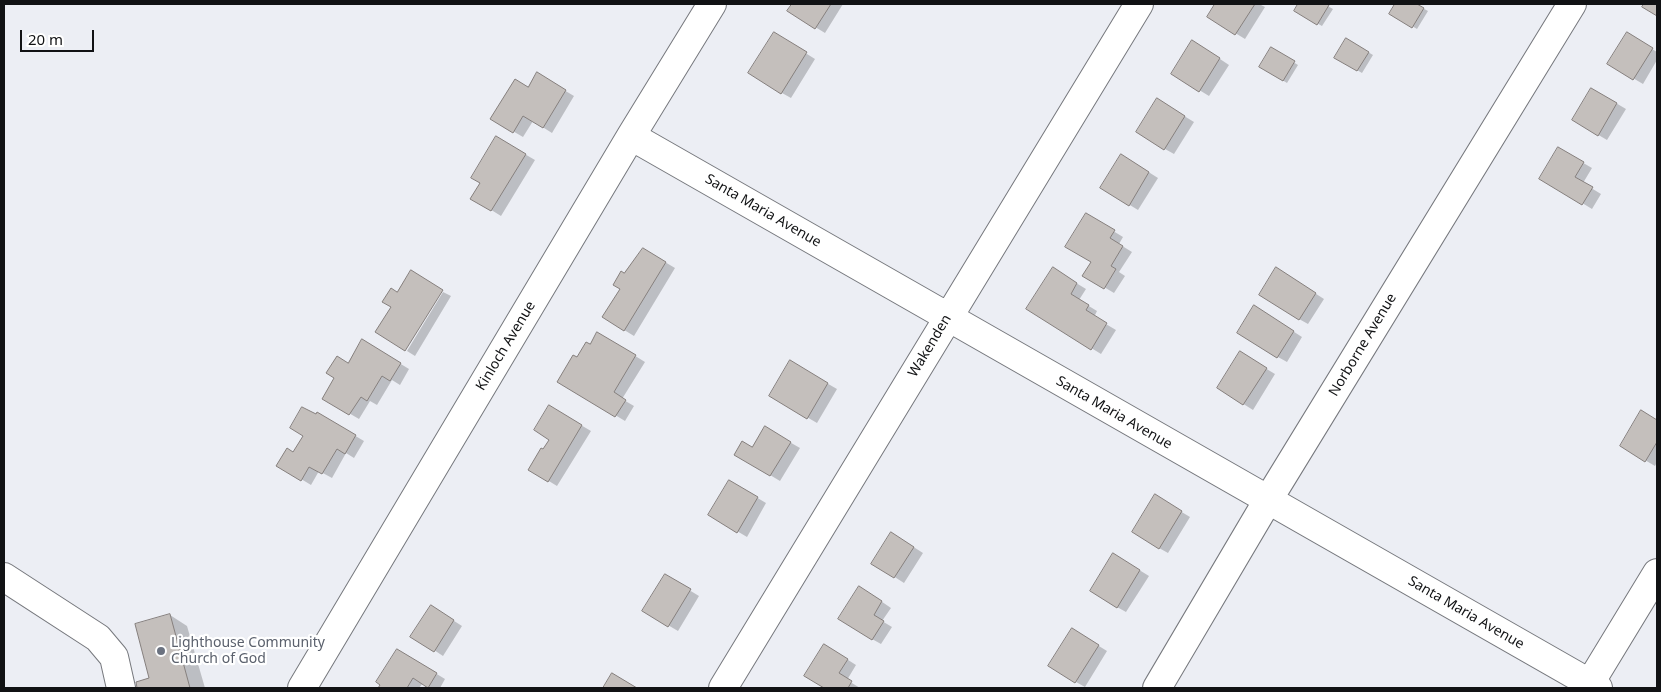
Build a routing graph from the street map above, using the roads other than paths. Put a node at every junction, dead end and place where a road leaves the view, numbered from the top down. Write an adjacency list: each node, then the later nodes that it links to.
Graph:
1 (712, 4): 4 (street, Kinloch Avenue)
2 (1139, 4): 5 (street, Wakenden)
3 (1572, 4): 6 (street, Norborne Avenue)
4 (631, 136): 5 (street, Santa Maria Avenue); 11 (street, Kinloch Avenue)
5 (948, 318): 6 (street, Santa Maria Avenue); 12 (street, Wakenden)
6 (1268, 500): 9 (street, Santa Maria Avenue); 13 (street, Norborne Avenue)
7 (1657, 573): 9 (street)
8 (4, 578): 10 (street)
9 (1592, 687)
10 (121, 688)
11 (302, 688)
12 (722, 688)
13 (1157, 688)

